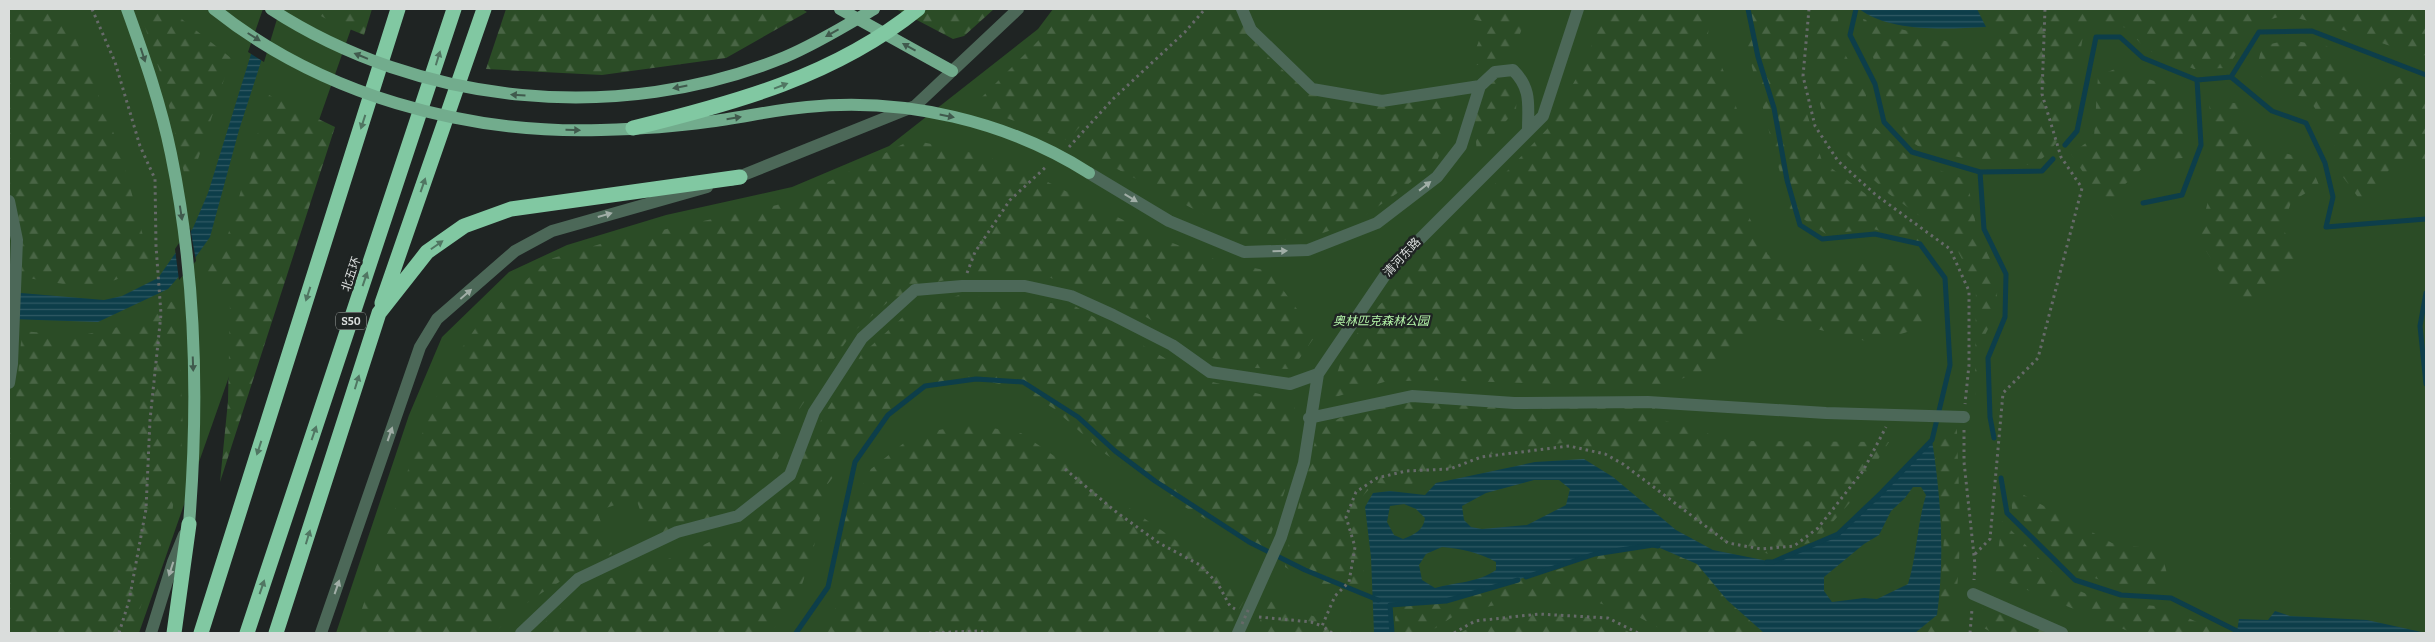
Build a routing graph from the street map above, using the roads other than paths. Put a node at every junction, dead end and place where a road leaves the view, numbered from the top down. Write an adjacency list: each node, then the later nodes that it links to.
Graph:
1 (127, 9): 25 (main road, one-way to 25)
2 (214, 9): 15 (main road, one-way to 15, bridge)
3 (271, 9): 8 (main road, one-way to 3, bridge)
4 (398, 9): 30 (highway, one-way to 30)
5 (454, 9): 31 (highway, 北五环 / S50, one-way to 5)
6 (484, 9): 20 (highway, one-way to 6)
7 (840, 9): 13 (main road, one-way to 7)
8 (874, 9)
9 (918, 9): 15 (highway, one-way to 9, bridge)
10 (1018, 9): 13 (street)
11 (1242, 9): 14 (street)
12 (1578, 9): 16 (street, 清河东路)
13 (952, 71): 18 (street)
14 (1480, 86): 16 (street); 17 (street, one-way to 14)
15 (633, 128): 17 (main road, one-way to 17, bridge)
16 (1528, 130): 21 (street, 清河东路)
17 (1089, 172)
18 (740, 177): 20 (highway, one-way to 18); 33 (street, one-way to 18)
19 (9, 201): 22 (street)
20 (379, 314): 32 (highway, one-way to 20)
21 (1318, 374): 24 (street, 清河东路); 34 (street)
22 (9, 383)
23 (1964, 417): 24 (street)
24 (1309, 418): 27 (street, 清河东路)
25 (189, 524): 28 (street, one-way to 28); 29 (highway)
26 (1973, 594): 35 (street)
27 (1244, 620)
28 (151, 633)
29 (174, 633)
30 (201, 633)
31 (247, 633)
32 (276, 633)
33 (321, 633)
34 (521, 633)
35 (2062, 633)

